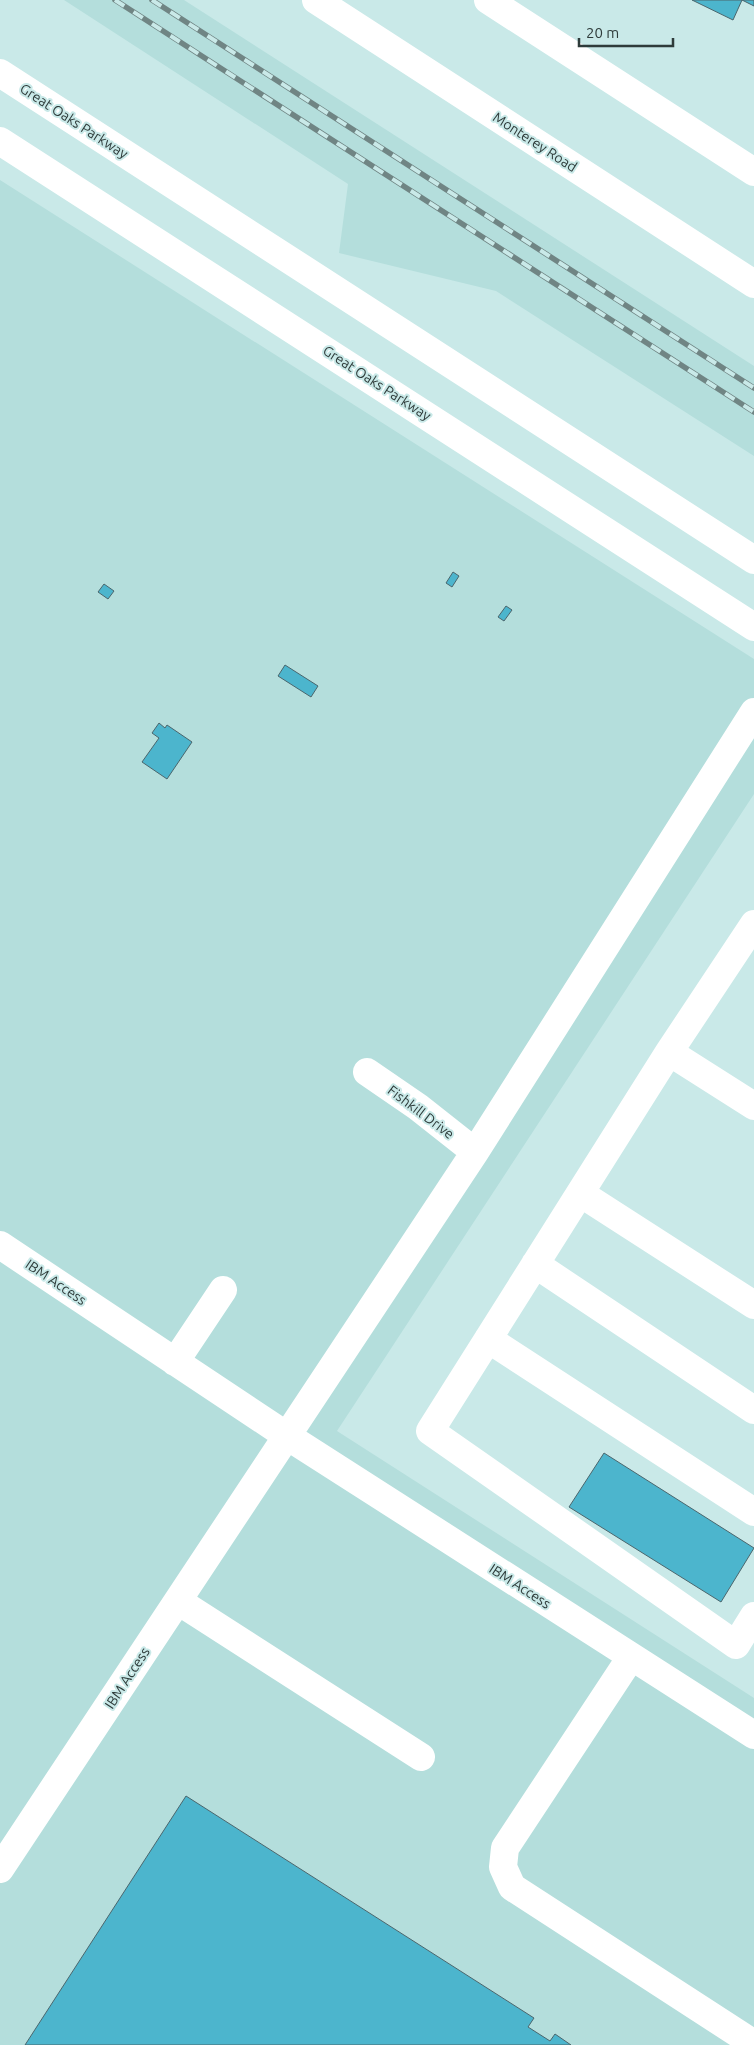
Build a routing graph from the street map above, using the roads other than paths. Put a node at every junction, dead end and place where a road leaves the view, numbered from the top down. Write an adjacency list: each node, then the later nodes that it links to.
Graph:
1 (316, 0): 6 (main road, Monterey Road)
2 (488, 0): 5 (main road)
3 (0, 73): 7 (main road, Great Oaks Parkway)
4 (0, 141): 8 (main road, Great Oaks Parkway)
5 (754, 172)
6 (754, 284)
7 (754, 560)
8 (754, 627)
9 (754, 712): 14 (main road)
10 (754, 924): 11 (main road)
11 (669, 1052): 13 (main road); 15 (main road)
12 (367, 1072): 14 (main road, Fishkill Drive)
13 (754, 1106)
14 (475, 1152): 23 (main road)
15 (580, 1193): 17 (main road); 19 (main road)
16 (0, 1245): 21 (main road, IBM Access)
17 (535, 1264): 20 (main road); 22 (main road)
18 (223, 1290): 21 (main road)
19 (754, 1305)
20 (488, 1339): 24 (main road); 26 (main road)
21 (175, 1362): 23 (main road, IBM Access)
22 (754, 1410)
23 (287, 1436): 25 (main road, IBM Access); 27 (main road, IBM Access)
24 (754, 1512)
25 (178, 1601): 29 (main road); 30 (main road, IBM Access)
26 (754, 1616)
27 (631, 1657): 28 (main road, IBM Access); 31 (main road)
28 (754, 1735)
29 (421, 1757)
30 (0, 1869)
31 (746, 2035)

